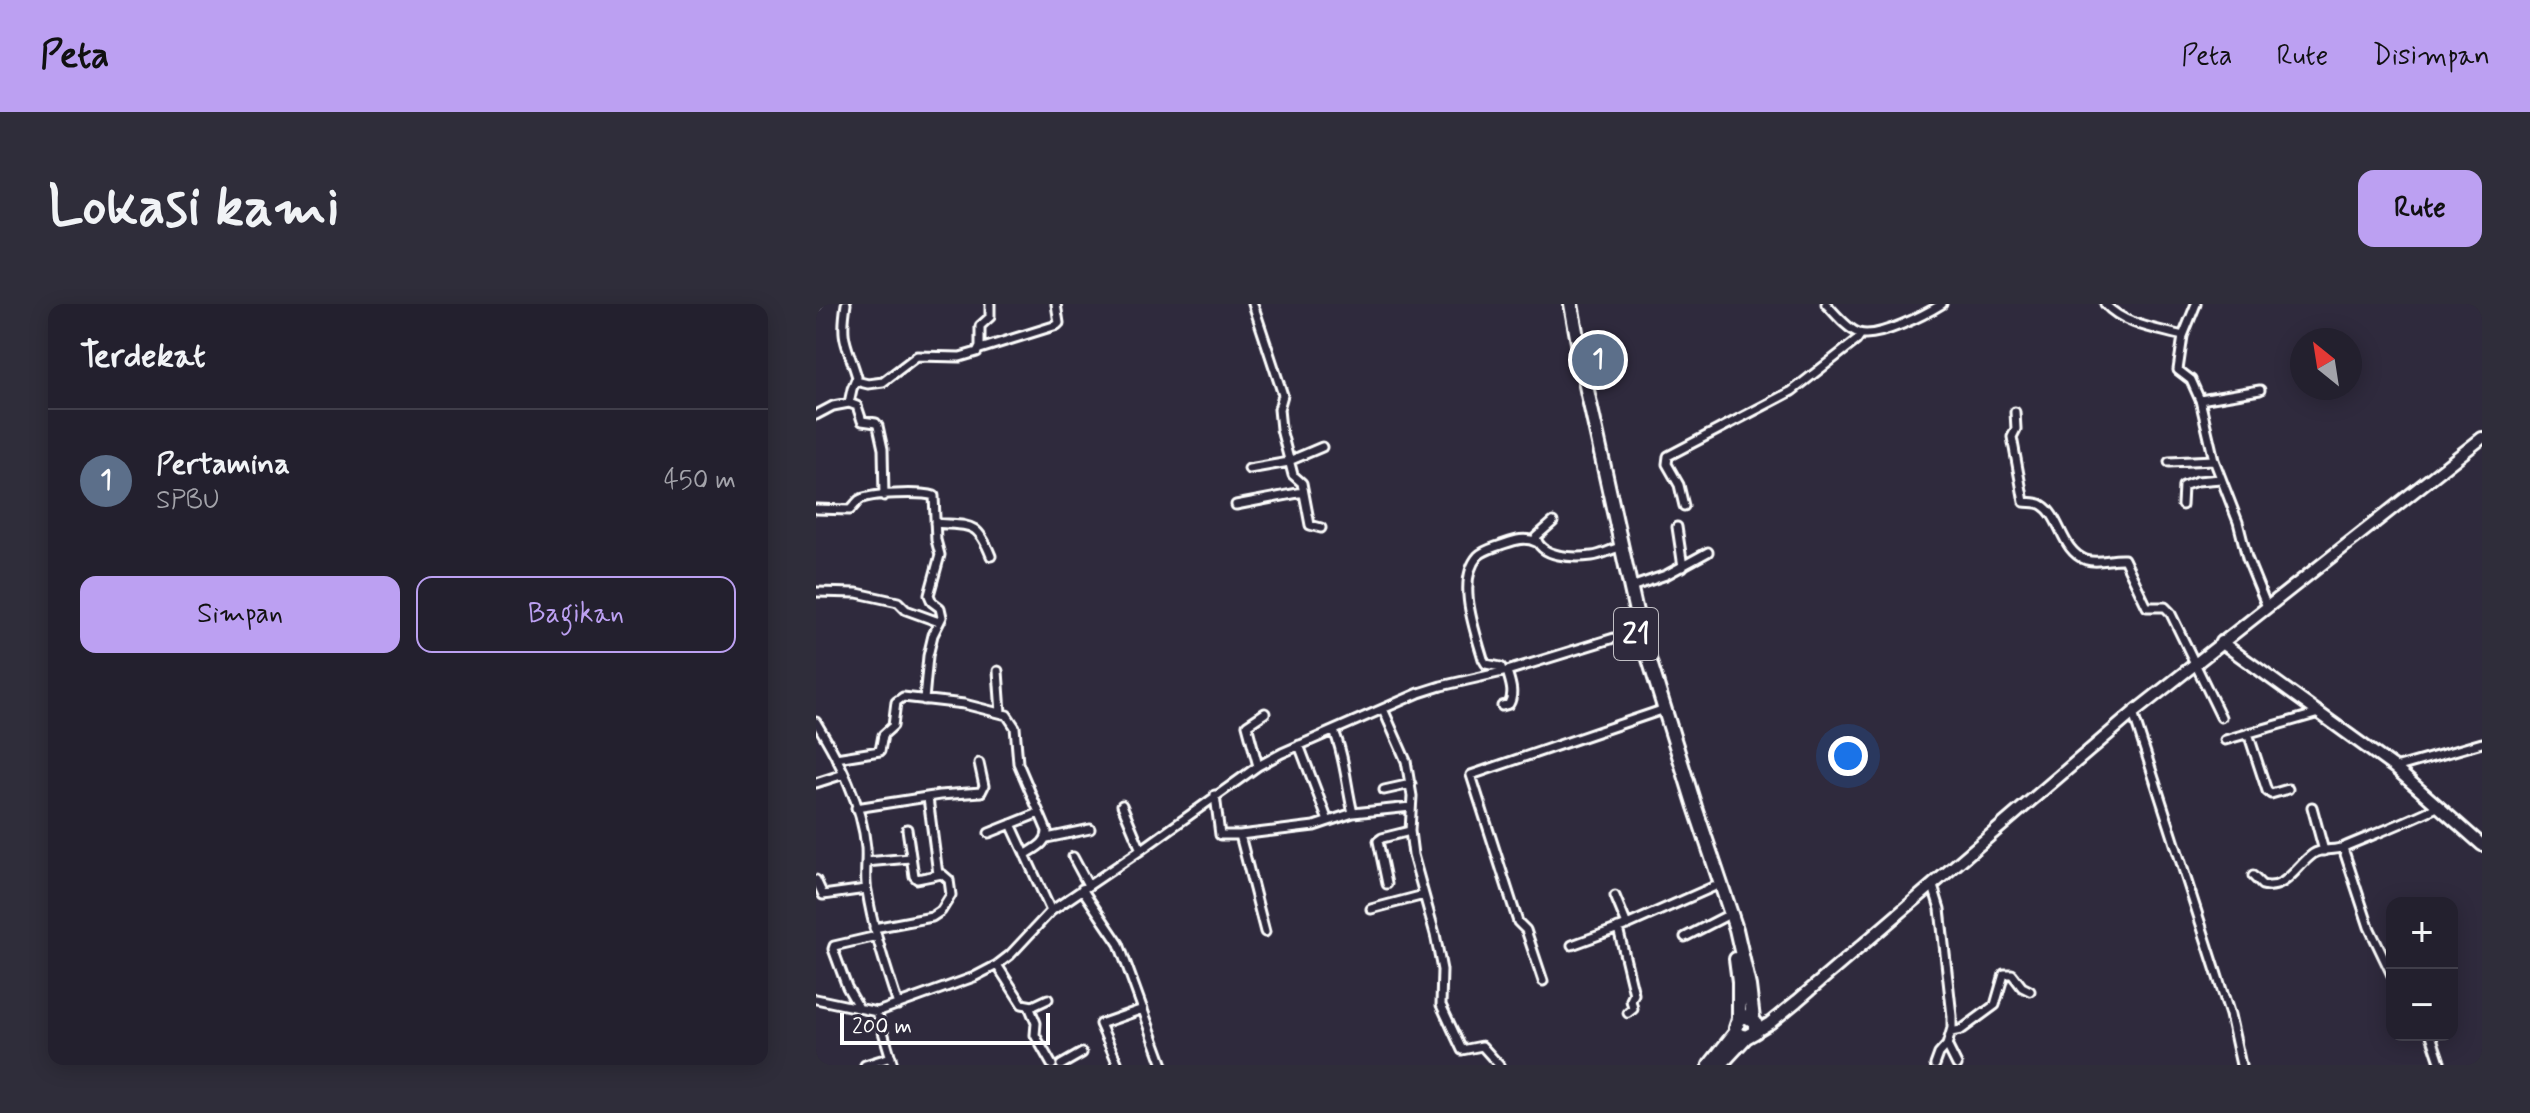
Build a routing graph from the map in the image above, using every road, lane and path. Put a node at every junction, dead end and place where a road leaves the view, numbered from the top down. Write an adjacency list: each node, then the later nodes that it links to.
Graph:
1 (846, 304): 13 (street)
2 (990, 304): 12 (street)
3 (1056, 304): 12 (street)
4 (1253, 304): 22 (street)
5 (1569, 304): 37 (highway, 21); 41 (highway, 21)
6 (1826, 304): 10 (street)
7 (1942, 304): 10 (street)
8 (2105, 304): 11 (street)
9 (2195, 305): 11 (street)
10 (1861, 334): 30 (street)
11 (2183, 336): 15 (street)
12 (980, 349): 13 (street)
13 (856, 381): 16 (street)
14 (2260, 390): 15 (street)
15 (2200, 400): 21 (street)
16 (849, 403): 18 (street); 27 (street)
17 (2015, 412): 47 (street)
18 (816, 415)
19 (2482, 438): 43 (main road)
20 (1322, 447): 22 (street)
21 (2214, 460): 23 (street); 25 (street)
22 (1289, 462): 24 (street); 26 (street)
23 (2169, 462)
24 (1249, 469)
25 (2221, 479): 29 (street); 43 (street)
26 (1303, 492): 28 (street); 35 (street)
27 (884, 496): 31 (street); 33 (street)
28 (1236, 505)
29 (2182, 505)
30 (1684, 506)
31 (816, 509)
32 (1553, 522): 36 (street)
33 (935, 523): 39 (street); 44 (street)
34 (1677, 527): 40 (street)
35 (1321, 528)
36 (1536, 542): 37 (street); 49 (street)
37 (1617, 548): 45 (highway, 21)
38 (1708, 552): 40 (street)
39 (991, 556)
40 (1683, 567): 41 (street)
41 (1631, 587): 45 (highway, 21)
42 (816, 592): 44 (street)
43 (2267, 607): 46 (main road)
44 (939, 622): 50 (street)
45 (1638, 631): 49 (street); 53 (highway, 21); 85 (highway, 21)
46 (2221, 642): 47 (main road); 57 (main road)
47 (2195, 663): 56 (main road); 58 (street)
48 (998, 671): 54 (street)
49 (1505, 672): 51 (street); 52 (street)
50 (924, 700): 54 (street); 65 (street)
51 (1502, 706)
52 (1383, 709): 60 (street); 71 (street)
53 (1659, 711): 85 (highway, 21); 121 (street)
54 (1001, 713): 81 (street)
55 (1265, 713): 67 (street)
56 (2133, 713): 104 (main road); 147 (street)
57 (2319, 713): 61 (street); 68 (main road)
58 (2221, 717)
59 (816, 722): 65 (street)
60 (1334, 731): 64 (street); 82 (street)
61 (2248, 733): 62 (street); 72 (street)
62 (2225, 740)
63 (2482, 743): 68 (street)
64 (1299, 745): 67 (street); 83 (street)
65 (836, 758): 69 (street)
66 (979, 763): 75 (street)
67 (1258, 766): 74 (street)
68 (2395, 768): 79 (main road)
69 (844, 774): 70 (street); 80 (street)
70 (816, 783)
71 (1411, 784): 73 (street); 77 (street)
72 (2288, 789)
73 (1384, 790)
74 (1215, 795): 90 (street); 94 (street)
75 (928, 798): 80 (street); 100 (street)
76 (1122, 805): 94 (street)
77 (1411, 807): 82 (street); 88 (street)
78 (2312, 807): 95 (street)
79 (2437, 807): 92 (main road); 93 (street)
80 (856, 808): 99 (street)
81 (1039, 813): 84 (street); 91 (street)
82 (1353, 813): 83 (street)
83 (1328, 821): 90 (street)
84 (1011, 824): 89 (street); 96 (street)
85 (1698, 827): 106 (highway, 21); 131 (highway, 21)
86 (907, 829): 98 (street)
87 (1090, 829): 91 (street)
88 (1410, 831): 103 (street); 108 (street)
89 (989, 833)
90 (1240, 835): 116 (street)
91 (1047, 838): 96 (street)
92 (2482, 845)
93 (2343, 848): 95 (street); 120 (street)
94 (1141, 850): 105 (street)
95 (2324, 851): 101 (street)
96 (1025, 855): 111 (street)
97 (1073, 857): 105 (street)
98 (910, 858): 99 (street); 100 (street)
99 (866, 862): 107 (street)
100 (938, 874): 115 (street)
101 (2253, 876)
102 (816, 880): 107 (street)
103 (1387, 884)
104 (1933, 886): 131 (main road); 132 (street)
105 (1085, 887): 111 (street); 128 (street)
106 (1713, 887): 112 (highway, 21); 113 (street)
107 (866, 889): 115 (street)
108 (1424, 895): 110 (street); 142 (street)
109 (1615, 896): 113 (street)
110 (1371, 909)
111 (1051, 911): 119 (street)
112 (1724, 917): 117 (street); 131 (highway, 21)
113 (1627, 925): 114 (street)
114 (1618, 928): 118 (street); 130 (street)
115 (876, 932): 125 (street); 127 (street)
116 (1265, 932)
117 (1685, 937)
118 (1572, 945)
119 (997, 965): 125 (street); 126 (street)
120 (2389, 969)
121 (1543, 981)
122 (2030, 991): 132 (street)
123 (816, 999): 127 (street)
124 (1048, 999): 126 (street)
125 (898, 1005): 129 (street)
126 (1029, 1006): 138 (street)
127 (859, 1008): 129 (street)
128 (1143, 1009): 140 (street); 141 (street)
129 (877, 1012): 136 (street)
130 (1628, 1013)
131 (1747, 1027): 143 (highway); 144 (highway)
132 (1951, 1032): 134 (street)
133 (2433, 1041): 148 (street)
134 (1947, 1045): 145 (street); 146 (street)
135 (1082, 1053): 139 (street)
136 (892, 1061): 137 (street)
137 (865, 1065)
138 (1052, 1065)
139 (1061, 1065)
140 (1115, 1065)
141 (1163, 1065)
142 (1499, 1065)
143 (1710, 1065)
144 (1720, 1065)
145 (1935, 1065)
146 (1957, 1065)
147 (2241, 1065)
148 (2441, 1065)

